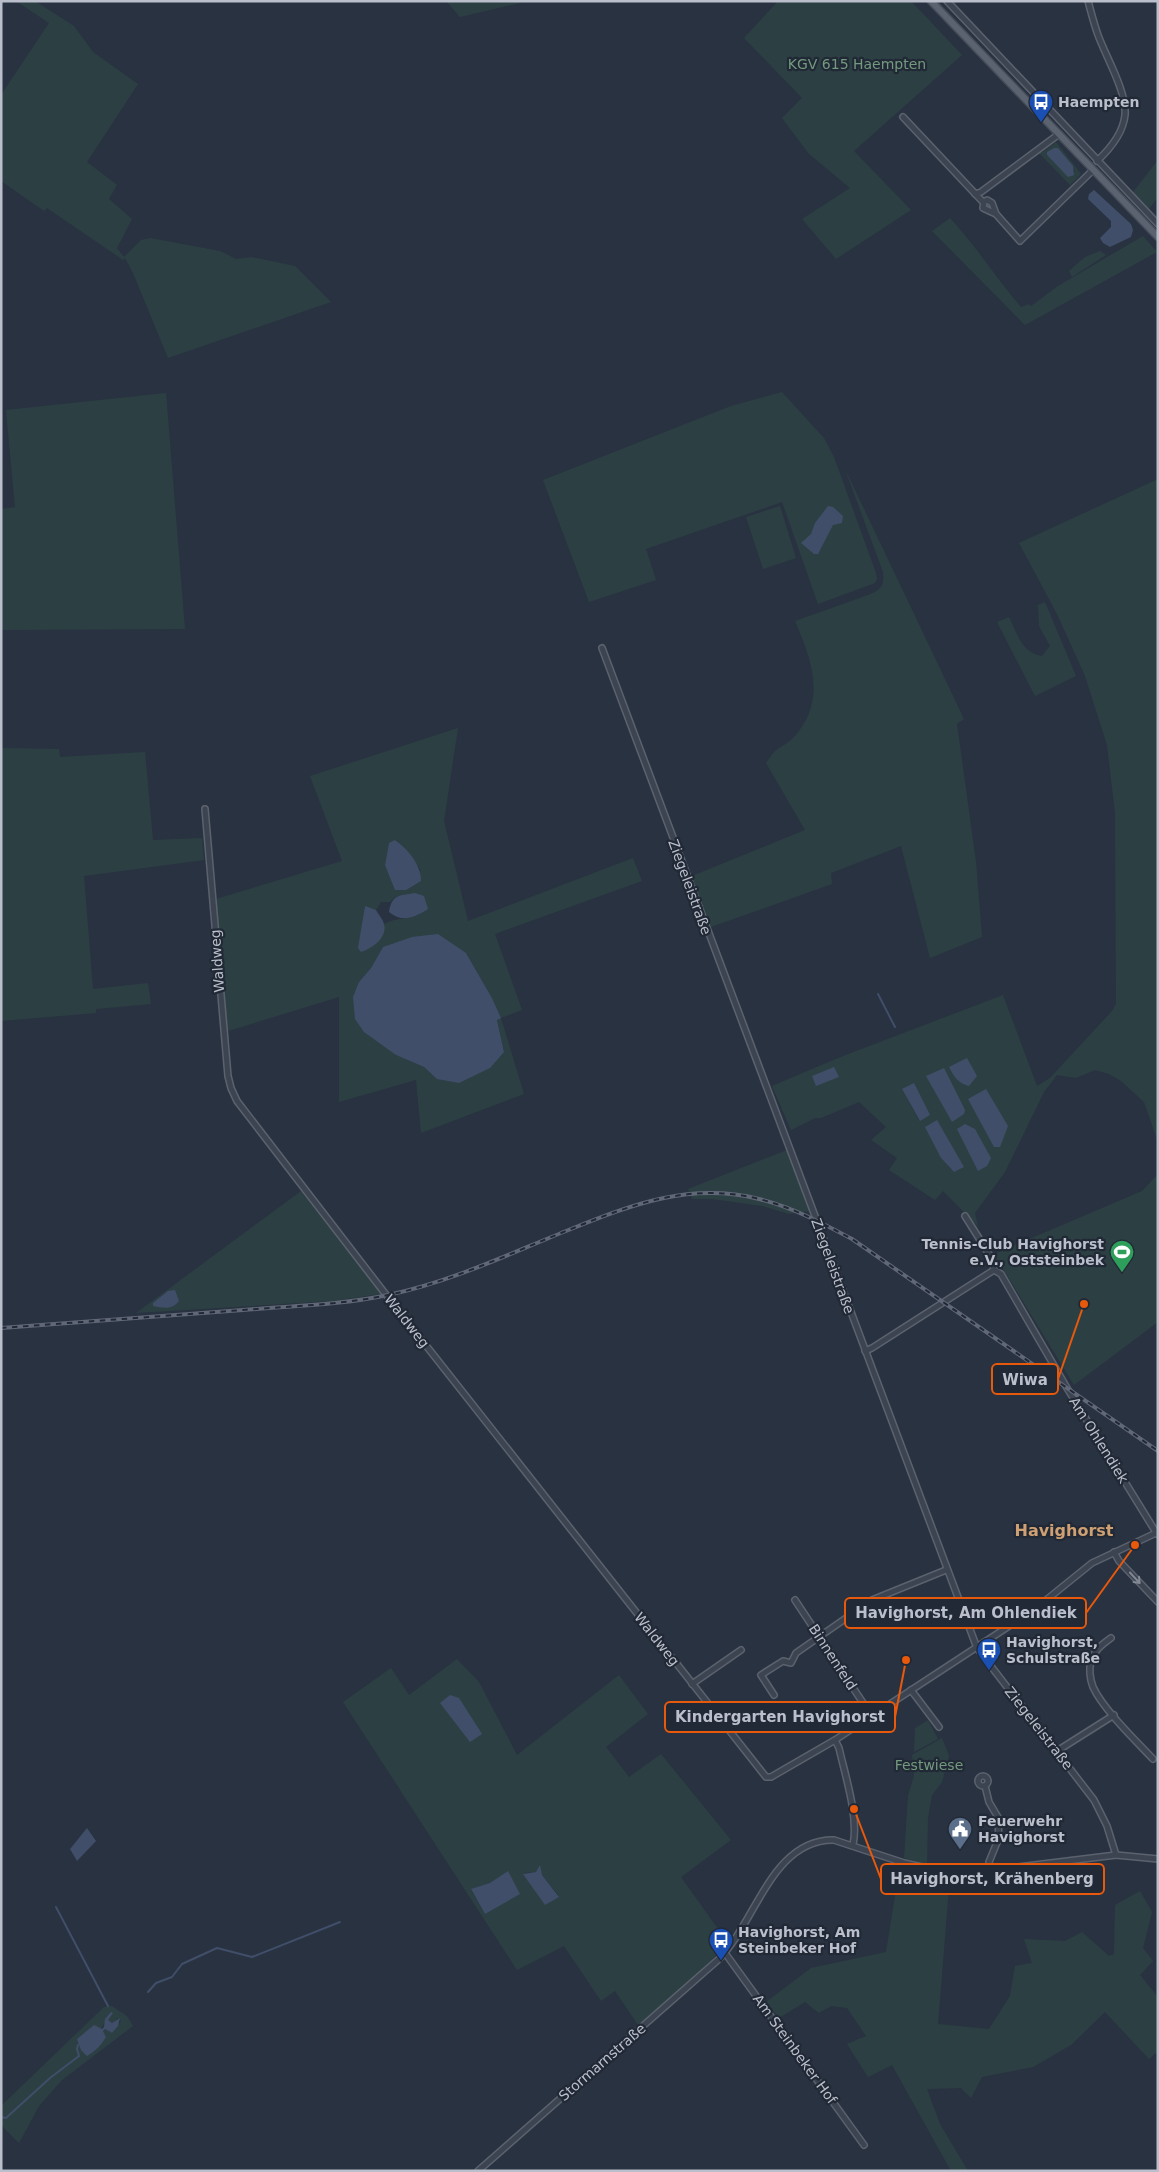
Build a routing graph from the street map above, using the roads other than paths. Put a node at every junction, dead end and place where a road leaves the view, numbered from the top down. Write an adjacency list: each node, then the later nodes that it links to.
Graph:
1 (931, 1): 5 (main road)
2 (947, 1): 6 (street)
3 (1088, 1): 6 (street)
4 (903, 117): 8 (street)
5 (1059, 134): 7 (main road); 8 (street)
6 (1097, 161): 11 (street)
7 (1093, 170): 10 (street); 12 (main road)
8 (975, 194): 9 (street)
9 (983, 202): 10 (street); 10 (street)
10 (996, 214)
11 (1158, 224)
12 (1158, 237)
13 (602, 648): 17 (street, Ziegeleistraße)
14 (205, 809): 27 (street, Waldweg)
15 (965, 1216): 16 (street, Am Ohlendiek)
16 (994, 1270): 17 (street); 18 (street, Am Ohlendiek)
17 (865, 1350): 20 (street, Ziegeleistraße)
18 (1157, 1534): 19 (street)
19 (1114, 1552): 22 (street, one-way to 22); 25 (street)
20 (946, 1570): 23 (street); 25 (street, Ziegeleistraße)
21 (795, 1600): 23 (street, Binnenfeld)
22 (1158, 1602)
23 (819, 1636): 29 (street); 30 (street, Binnenfeld)
24 (1111, 1638): 31 (street)
25 (977, 1648): 28 (street); 34 (street, Ziegeleistraße)
26 (741, 1650): 27 (street)
27 (692, 1684): 33 (street, Waldweg)
28 (910, 1690): 30 (street); 32 (street)
29 (774, 1695)
30 (871, 1715): 33 (street)
31 (1114, 1715): 34 (street); 35 (street)
32 (939, 1727)
33 (835, 1740): 37 (street)
34 (1057, 1751): 38 (street, Ziegeleistraße)
35 (1153, 1760)
36 (985, 1786): 40 (street)
37 (853, 1845): 40 (street, Stormarnstraße); 41 (street, Stormarnstraße)
38 (1116, 1855): 39 (street, Stormarnstraße); 40 (street, Stormarnstraße)
39 (1158, 1859)
40 (989, 1870)
41 (725, 1953): 42 (street, Am Steinbeker Hof); 43 (street, Stormarnstraße)
42 (864, 2145)
43 (478, 2171)

